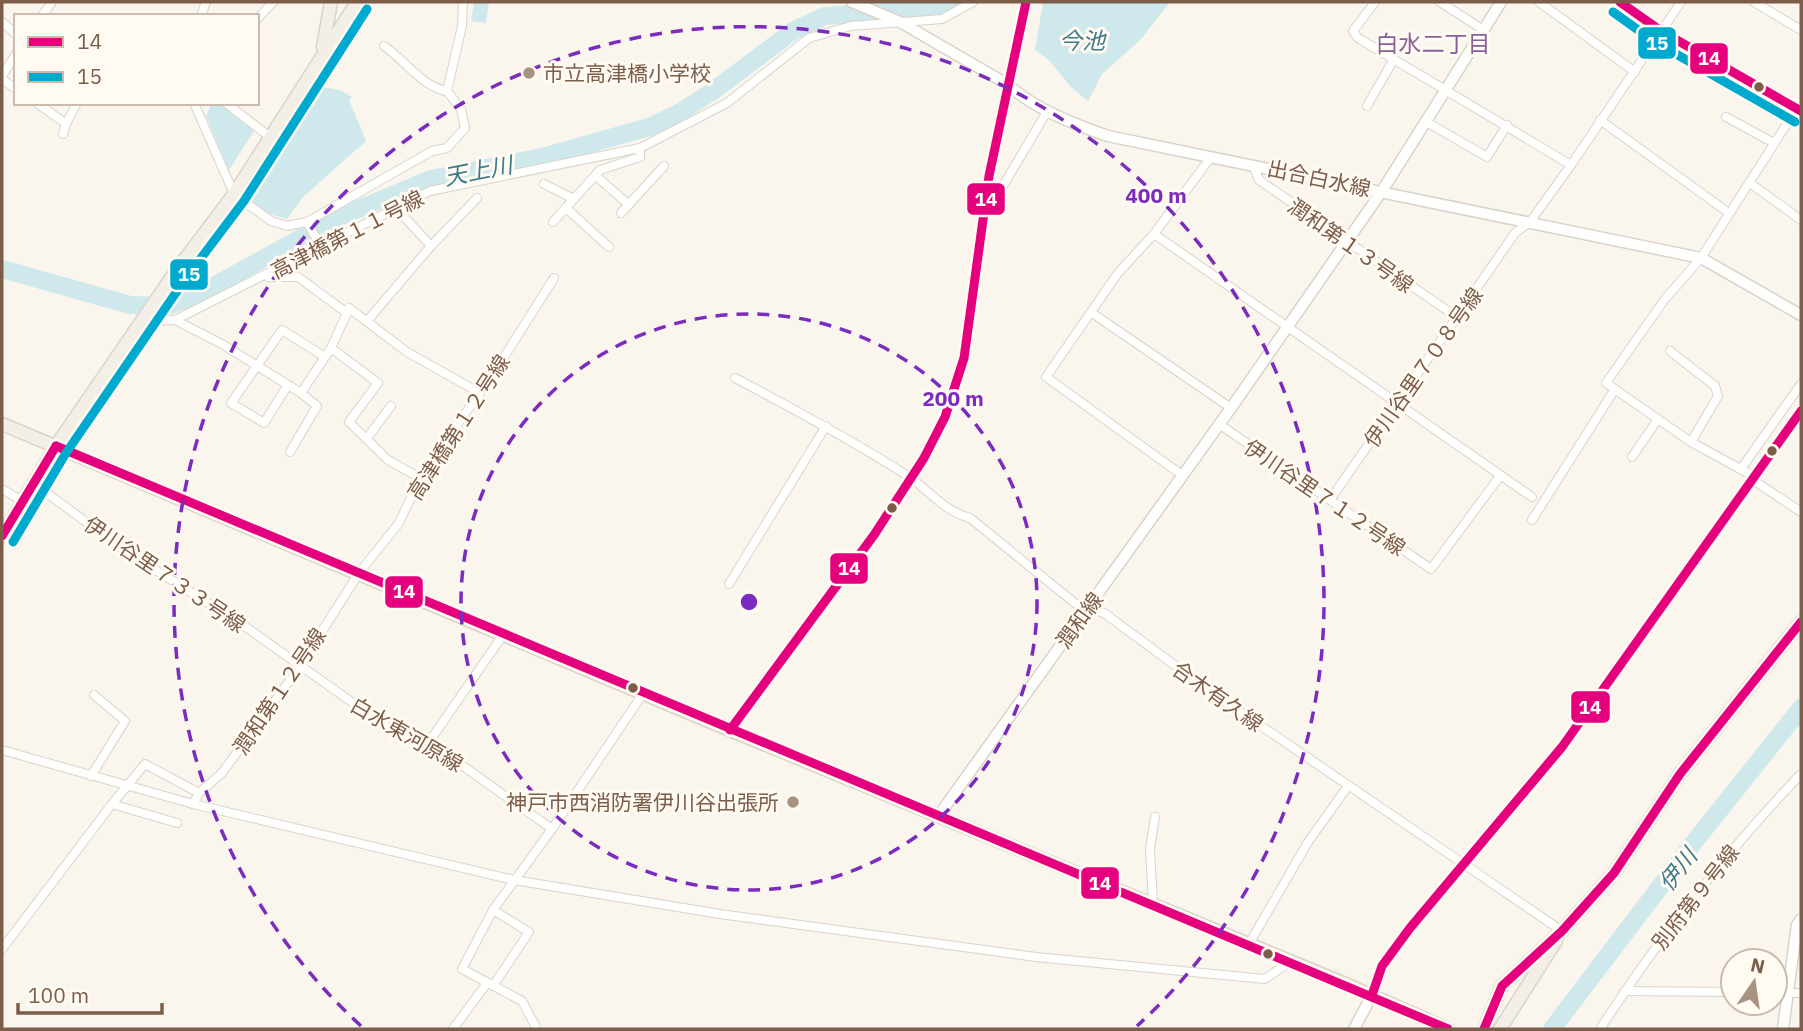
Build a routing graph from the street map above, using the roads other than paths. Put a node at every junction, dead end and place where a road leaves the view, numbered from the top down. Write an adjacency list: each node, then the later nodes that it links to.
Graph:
1 (274, 2): 15 (street)
2 (331, 2): 22 (main road)
3 (357, 2): 22 (main road)
4 (463, 2): 28 (street)
5 (852, 2): 16 (street, 出合白水線)
6 (1026, 2): 26 (street)
7 (1376, 2): 23 (street)
8 (1440, 2): 17 (street)
9 (1501, 2): 17 (street, 潤和線)
10 (1539, 2): 24 (street)
11 (1620, 2): 19 (street)
12 (1681, 2): 19 (street, 伊川谷里７０８号線)
13 (1754, 2): 18 (street)
14 (967, 4): 16 (street, 高津橋第１１号線)
15 (259, 17)
16 (900, 22): 26 (street, 出合白水線); 44 (street, 高津橋第１１号線)
17 (1482, 29): 27 (street, 潤和線)
18 (1801, 30)
19 (1661, 31): 24 (street, 伊川谷里７０８号線); 34 (street)
20 (384, 46): 28 (street)
21 (14, 57): 25 (street)
22 (320, 58): 42 (main road)
23 (1394, 59): 27 (street); 33 (street)
24 (1635, 72): 37 (street, 伊川谷里７０８号線)
25 (2, 77)
26 (1007, 84): 35 (street, 出合白水線); 61 (street)
27 (1446, 88): 38 (street, 潤和線); 40 (street)
28 (447, 91): 63 (street)
29 (40, 105): 39 (street)
30 (76, 105): 39 (street)
31 (195, 105): 53 (street)
32 (229, 105): 42 (street)
33 (1367, 106)
34 (1800, 106): 43 (street)
35 (1048, 110): 45 (street, 出合白水線); 61 (street)
36 (1726, 117): 43 (street)
37 (1600, 120): 47 (street, 伊川谷里７０８号線); 60 (street)
38 (1425, 121): 40 (street); 52 (street, 潤和線)
39 (66, 124): 41 (street)
40 (1507, 125): 47 (street)
41 (63, 134)
42 (270, 137): 53 (main road)
43 (1774, 144): 50 (street)
44 (640, 148): 49 (street); 57 (street, 高津橋第１１号線)
45 (1211, 157): 46 (street, 出合白水線); 66 (street)
46 (1253, 165): 52 (street, 出合白水線); 67 (street, 潤和第１３号線)
47 (1571, 165): 65 (street, 伊川谷里７０８号線)
48 (664, 166): 56 (street)
49 (596, 176): 55 (street); 56 (street)
50 (1750, 183): 60 (street); 62 (street)
51 (544, 184): 55 (street)
52 (1382, 191): 65 (street, 出合白水線); 67 (street, 潤和線)
53 (234, 194): 63 (street); 80 (main road)
54 (477, 198): 68 (street)
55 (574, 199): 58 (street)
56 (628, 204): 59 (street)
57 (396, 208): 68 (street); 70 (street, 高津橋第１１号線)
58 (566, 208): 64 (street); 69 (street)
59 (621, 213)
60 (1729, 213): 71 (street)
61 (985, 216): 109 (street)
62 (1801, 219)
63 (307, 222): 70 (street)
64 (553, 222)
65 (1530, 222): 71 (street, 出合白水線); 77 (street, 伊川谷里７０８号線)
66 (1154, 234): 75 (street); 81 (street)
67 (1345, 242): 77 (street, 潤和第１３号線); 81 (street, 潤和線)
68 (431, 246): 79 (street)
69 (608, 247)
70 (322, 248): 72 (street, 高津橋第１１号線)
71 (1701, 258): 76 (street, 出合白水線); 88 (street)
72 (265, 276): 74 (street); 78 (street, 高津橋第１１号線)
73 (554, 278): 91 (street, 高津橋第１２号線)
74 (347, 313): 79 (street); 82 (street)
75 (1092, 313): 94 (street); 106 (street)
76 (1801, 315)
77 (1458, 318): 92 (street, 伊川谷里７０８号線)
78 (175, 320): 80 (street, 高津橋第１１号線); 85 (street)
79 (368, 320): 91 (street)
80 (142, 321): 102 (main road)
81 (1287, 326): 92 (street); 94 (street, 潤和線)
82 (331, 348): 84 (street); 100 (street)
83 (1670, 351): 101 (street)
84 (325, 357): 85 (street); 90 (street)
85 (257, 366): 87 (street); 87 (street)
86 (735, 378): 99 (street, 合木有久線)
87 (288, 385): 90 (street)
88 (1615, 389): 96 (street); 117 (street)
89 (1800, 390): 105 (street)
90 (301, 393): 103 (street)
91 (480, 393): 108 (street, 高津橋第１２号線)
92 (1398, 404): 107 (street); 114 (street, 伊川谷里７０８号線)
93 (391, 406): 100 (street)
94 (1231, 408): 98 (street, 潤和線)
95 (1801, 411): 110 (street)
96 (1658, 419): 101 (street); 104 (street)
97 (2, 424): 102 (main road)
98 (1219, 424): 106 (street, 潤和線); 114 (street, 伊川谷里７１２号線)
99 (826, 426): 109 (street, 合木有久線); 120 (street)
100 (368, 437): 108 (street)
101 (1691, 442): 105 (street)
102 (56, 446): 111 (main road); 119 (main road)
103 (290, 452)
104 (1632, 457)
105 (1741, 469): 110 (street)
106 (1182, 475): 121 (street, 潤和線)
107 (1500, 476): 113 (street); 114 (street, 伊川谷里７１２号線)
108 (420, 478): 119 (street, 高津橋第１２号線)
109 (911, 478): 121 (street, 合木有久線); 127 (street)
110 (1754, 478): 116 (street); 141 (street)
111 (33, 483): 115 (main road); 124 (street, 伊川谷里７３３号線)
112 (2, 489): 115 (street)
113 (1532, 497)
114 (1330, 500)
115 (22, 501): 118 (main road)
116 (1801, 512)
117 (1532, 520)
118 (2, 536)
119 (359, 573): 123 (main road); 124 (street, 潤和第１２号線)
120 (729, 584)
121 (1089, 607): 132 (street, 合木有久線); 137 (street, 潤和線)
122 (1801, 622): 146 (main road)
123 (503, 635): 125 (main road); 128 (street)
124 (297, 666): 128 (street, 白水東河原線); 134 (street, 潤和第１２号線)
125 (644, 692): 127 (main road); 140 (street)
126 (94, 695): 131 (street)
127 (730, 730): 137 (main road)
128 (429, 742): 140 (street, 白水東河原線)
129 (2, 750): 131 (street)
130 (1801, 774): 152 (street, 別府第９号線)
131 (91, 776): 133 (street)
132 (1348, 786): 141 (street, 合木有久線); 147 (street)
133 (127, 787): 134 (street); 135 (street); 136 (street)
134 (199, 793): 136 (street, 潤和第１２号線)
135 (112, 804): 139 (street); 148 (street)
136 (193, 804): 142 (street)
137 (939, 815): 143 (main road)
138 (1155, 817): 143 (street)
139 (177, 822)
140 (552, 829): 142 (street)
141 (1465, 865): 146 (street, 合木有久線); 154 (street)
142 (514, 880): 144 (street); 149 (street)
143 (1153, 905): 147 (main road)
144 (493, 911): 150 (street); 150 (street)
145 (1801, 919): 151 (street)
146 (1562, 932): 159 (main road); 160 (main road)
147 (1249, 944): 149 (main road)
148 (2, 949)
149 (1291, 961): 154 (main road)
150 (490, 984): 155 (street); 156 (street)
151 (1789, 985)
152 (1625, 990): 153 (street); 161 (street, 別府第９号線)
153 (1719, 992)
154 (1372, 995): 157 (street); 158 (main road)
155 (453, 1029)
156 (537, 1029)
157 (1354, 1029)
158 (1448, 1029)
159 (1484, 1029)
160 (1500, 1029)
161 (1600, 1029)

